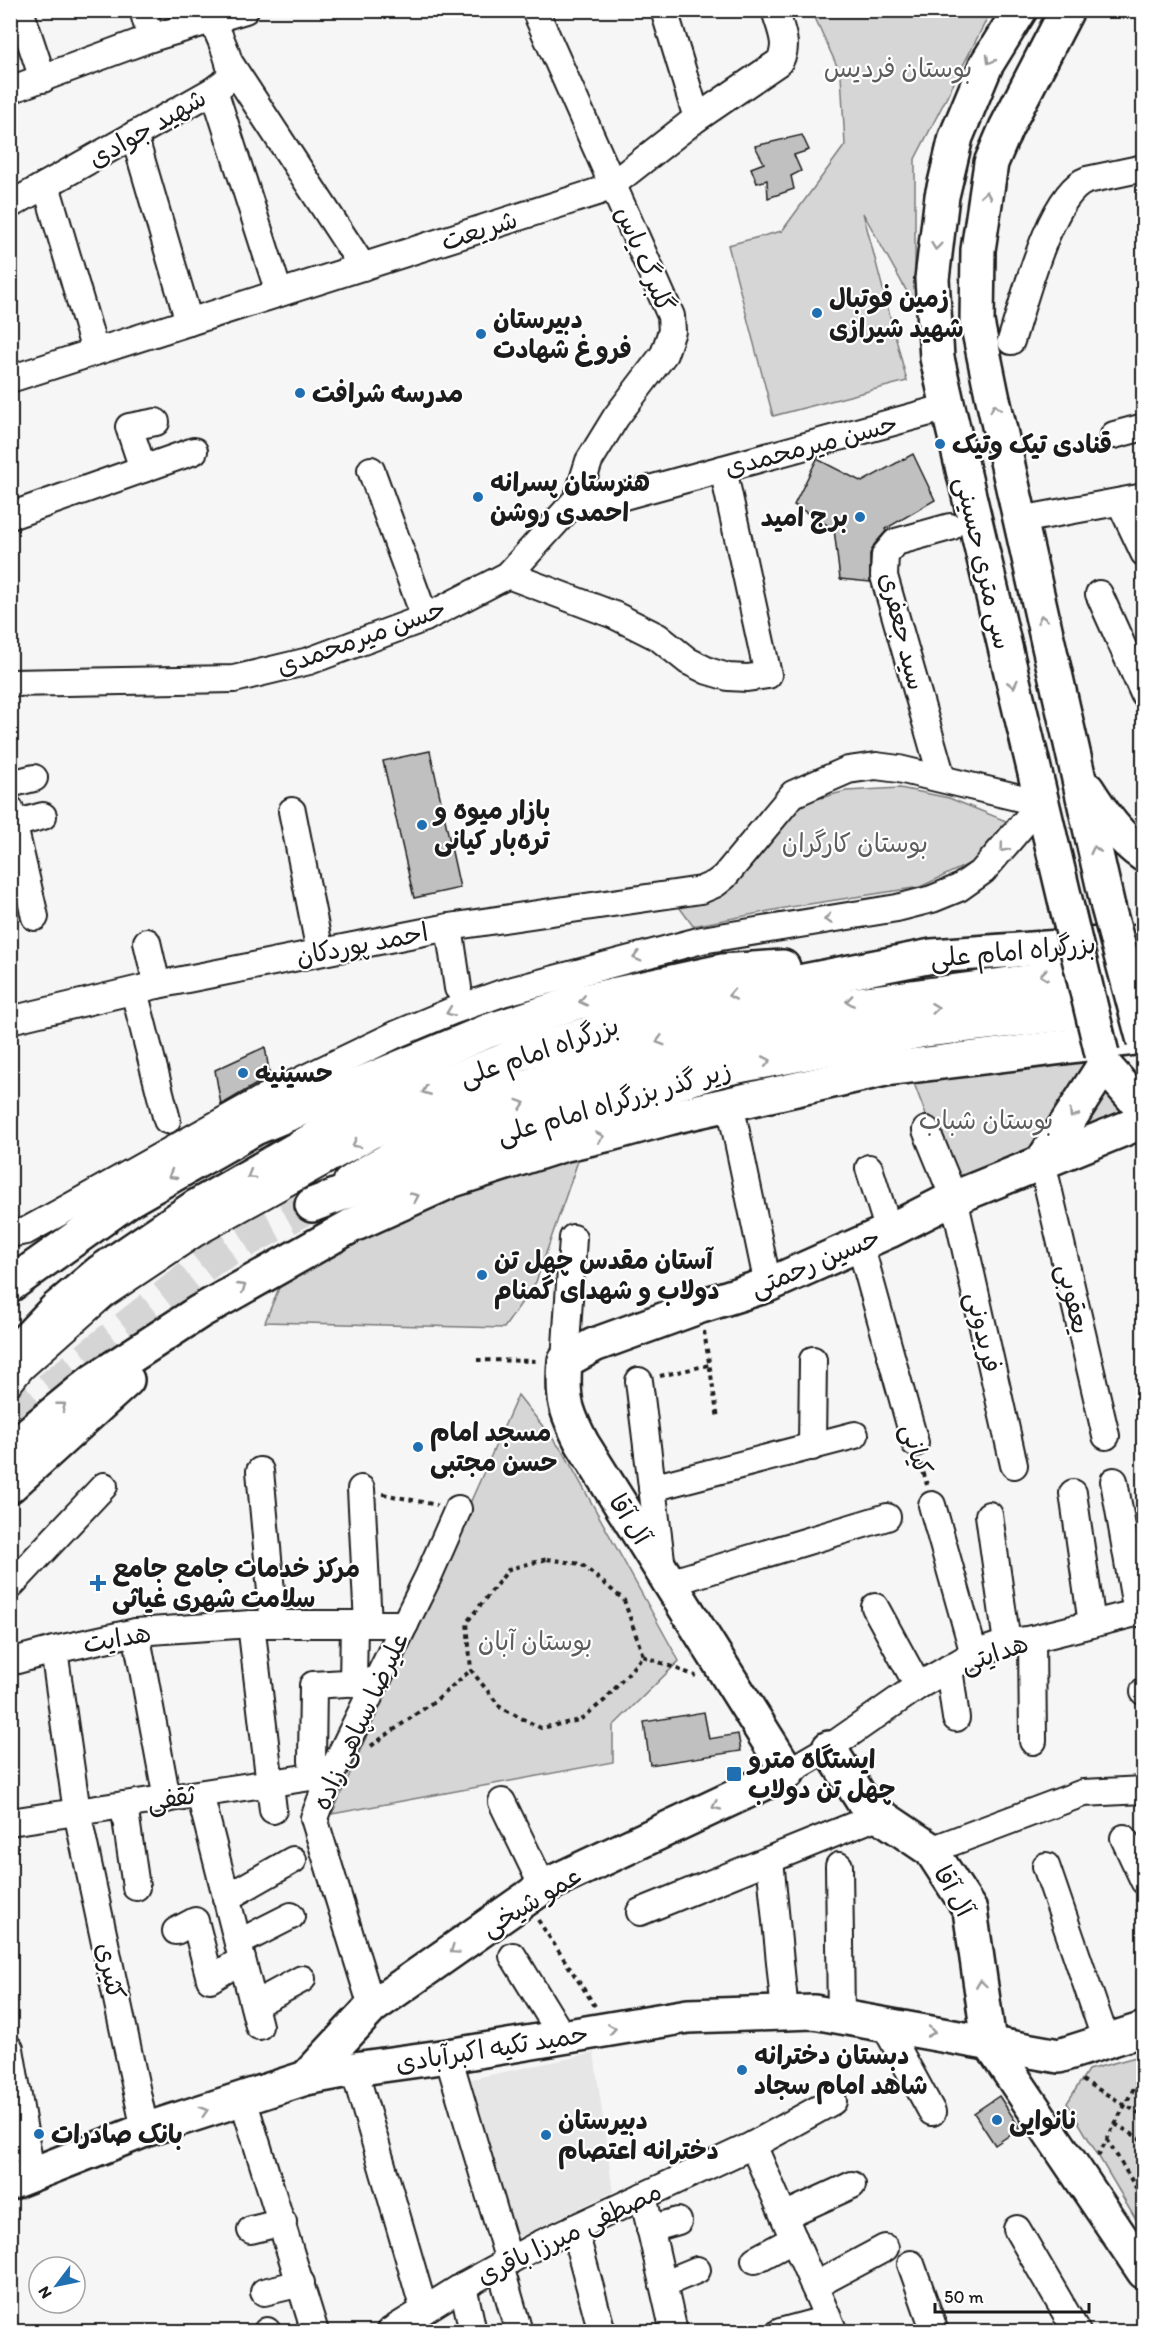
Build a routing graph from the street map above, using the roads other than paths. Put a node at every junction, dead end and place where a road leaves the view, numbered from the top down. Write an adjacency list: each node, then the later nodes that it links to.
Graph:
1 (20, 10): 12 (street)
2 (143, 10): 10 (street)
3 (245, 10): 9 (street)
4 (535, 10): 18 (street, گلبرگ یاس)
5 (664, 10): 15 (street)
6 (775, 10): 15 (street, شریعت)
7 (1020, 10): 27 (main road, سی متری حسینی, one-way to 27)
8 (1067, 10): 38 (main road, سی متری حسینی, one-way to 8)
9 (212, 20): 10 (street); 11 (street)
10 (151, 38): 12 (street)
11 (229, 62): 14 (street, شهید جوادی); 21 (street)
12 (43, 79): 13 (street)
13 (10, 90)
14 (214, 90): 16 (street, شهید جوادی); 22 (street)
15 (697, 118): 18 (street, شریعت)
16 (134, 135): 19 (street, شهید جوادی); 23 (street)
17 (1143, 168): 24 (street)
18 (613, 184): 21 (street, شریعت); 35 (street, گلبرگ یاس)
19 (46, 185): 20 (street, شهید جوادی); 25 (street)
20 (10, 206)
21 (363, 267): 22 (street, شریعت)
22 (279, 293): 23 (street, شریعت)
23 (189, 322): 25 (street, شریعت)
24 (1011, 341)
25 (95, 351): 26 (street, شریعت)
26 (12, 376)
27 (948, 407): 33 (street, حسن میرمحمدی); 48 (main road, سی متری حسینی, one-way to 48)
28 (156, 422): 32 (street)
29 (1143, 428): 30 (street)
30 (1114, 435)
31 (194, 451): 32 (street)
32 (143, 469): 37 (street)
33 (723, 469): 35 (street, حسن میرمحمدی); 41 (street)
34 (371, 470): 43 (street)
35 (577, 499): 41 (street, حسن میرمحمدی)
36 (1131, 500): 38 (street); 40 (street)
37 (10, 516)
38 (1020, 520): 46 (main road, سی متری حسینی, one-way to 38)
39 (950, 527): 47 (street, سید جعفری)
40 (1143, 553)
41 (508, 575): 43 (street, حسن میرمحمدی)
42 (1099, 594): 45 (street)
43 (425, 618): 44 (street, حسن میرمحمدی)
44 (10, 683)
45 (1143, 694)
46 (1077, 774): 52 (main road); 65 (main road, سی متری حسینی, one-way to 46, bridge)
47 (942, 778): 48 (street); 54 (street, احمد پوردکان)
48 (1041, 803): 66 (main road, سی متری حسینی, bridge); 77 (street, one-way to 77)
49 (292, 812): 57 (street)
50 (43, 816): 51 (street)
51 (12, 819): 53 (street)
52 (1138, 842)
53 (35, 917)
54 (449, 927): 57 (street, احمد پوردکان); 62 (street)
55 (1143, 941): 58 (main road, بزرگراه امام علی)
56 (147, 942): 61 (street)
57 (320, 952): 61 (street, احمد پوردکان)
58 (932, 957): 75 (main road, one-way to 75); 85 (main road, بزرگراه امام علی, one-way to 85)
59 (1143, 963): 89 (street, one-way to 89)
60 (1143, 979): 76 (street, one-way to 60)
61 (145, 988): 64 (street, احمد پوردکان); 69 (street)
62 (458, 988)
63 (1143, 1005): 76 (main road, زیر گذر بزرگراه امام علی, one-way to 63)
64 (10, 1020)
65 (1143, 1039): 84 (main road, one-way to 65)
66 (1103, 1060): 68 (main road, سی متری حسینی); 72 (main road, one-way to 72)
67 (731, 1108): 83 (street)
68 (1143, 1110)
69 (167, 1120)
70 (1143, 1121): 72 (main road, حسین رحمتی)
71 (926, 1130): 74 (street, فریدونی)
72 (1042, 1162): 74 (main road, حسین رحمتی); 91 (street, یعقوبی)
73 (869, 1168): 78 (street)
74 (954, 1198): 78 (main road, حسین رحمتی); 95 (street, فریدونی)
75 (129, 1200): 77 (street); 82 (main road)
76 (315, 1204)
77 (57, 1214): 79 (street)
78 (889, 1231): 81 (main road, حسین رحمتی)
79 (10, 1234)
80 (573, 1238): 87 (street, آل آقا)
81 (860, 1244): 83 (main road, حسین رحمتی); 92 (street, کیانی)
82 (10, 1285)
83 (768, 1285): 87 (main road, حسین رحمتی)
84 (199, 1312): 93 (main road, one-way to 84); 98 (main road)
85 (10, 1357)
86 (813, 1360): 94 (street)
87 (565, 1361): 107 (main road, آل آقا)
88 (639, 1381): 100 (street)
89 (10, 1382)
90 (855, 1435): 94 (street)
91 (1106, 1436)
92 (915, 1443)
93 (13, 1446)
94 (812, 1447): 100 (street)
95 (1014, 1466)
96 (260, 1471): 111 (street)
97 (1114, 1481): 110 (street)
98 (10, 1486)
99 (104, 1486): 108 (street)
100 (652, 1488): 107 (street)
101 (361, 1489): 112 (street)
102 (1073, 1493): 114 (street)
103 (932, 1505): 119 (street, کیانی)
104 (458, 1509): 113 (street, علیرضا سپاهی زاده)
105 (989, 1515): 117 (street)
106 (887, 1517): 107 (street)
107 (666, 1577): 127 (main road, آل آقا)
108 (10, 1586)
109 (876, 1607): 123 (street)
110 (1140, 1612): 114 (street, هدایتی)
111 (263, 1624): 112 (street, هدایت); 115 (street, هدایت); 129 (street)
112 (361, 1624): 113 (street, هدایت); 122 (street)
113 (405, 1624): 122 (street, علیرضا سپاهی زاده)
114 (1092, 1624): 116 (street, هدایتی)
115 (136, 1632): 118 (street, هدایت); 132 (street)
116 (1032, 1639): 117 (street, هدایتی); 125 (street)
117 (1007, 1643): 119 (street, هدایتی)
118 (54, 1650): 120 (street, هدایت); 136 (street, کثیری)
119 (974, 1654): 121 (street, هدایتی)
120 (10, 1662)
121 (949, 1668): 123 (street, هدایتی); 124 (street)
122 (365, 1682): 128 (street, علیرضا سپاهی زاده); 128 (street)
123 (918, 1686): 126 (street, هدایتی)
124 (956, 1718)
125 (1033, 1741)
126 (829, 1748): 127 (street, هدایتی); 137 (main road, آل آقا)
127 (788, 1772): 147 (main road, عمو شیخی, one-way to 147)
128 (323, 1776): 129 (street, ثقفی); 155 (street, علیرضا سپاهی زاده)
129 (269, 1784): 131 (street, ثقفی); 135 (street)
130 (1143, 1790): 140 (street)
131 (200, 1794): 132 (street, ثقفی); 148 (street)
132 (167, 1799): 134 (street, ثقفی)
133 (502, 1802): 147 (street)
134 (124, 1805): 136 (street, ثقفی); 146 (street)
135 (273, 1810)
136 (77, 1812): 138 (street, ثقفی); 170 (street, کثیری)
137 (880, 1815): 140 (main road, آل آقا); 142 (street)
138 (10, 1822)
139 (1133, 1849): 145 (street)
140 (931, 1850): 162 (main road, آل آقا, one-way to 140)
141 (293, 1860): 148 (street)
142 (770, 1860): 149 (street); 156 (street)
143 (839, 1866): 157 (street)
144 (1046, 1866): 161 (street)
145 (1143, 1881)
146 (136, 1887)
147 (534, 1893): 155 (main road, عمو شیخی, one-way to 155)
148 (226, 1898): 152 (street)
149 (640, 1912)
150 (291, 1916): 152 (street)
151 (176, 1931): 152 (street)
152 (240, 1951): 154 (street)
153 (513, 1956): 160 (street)
154 (302, 1979)
155 (372, 2007): 166 (main road, عمو شیخی)
156 (785, 2013): 157 (main road, حمید تکیه اکبرآبادی); 160 (main road, حمید تکیه اکبرآبادی, one-way to 156)
157 (841, 2017): 158 (main road, حمید تکیه اکبرآبادی)
158 (884, 2024): 162 (main road, حمید تکیه اکبرآبادی, one-way to 162); 169 (street)
159 (1143, 2028): 161 (main road, حمید تکیه اکبرآبادی)
160 (562, 2037): 164 (main road, حمید تکیه اکبرآبادی)
161 (1106, 2041): 162 (main road, حمید تکیه اکبرآبادی)
162 (989, 2042): 187 (main road)
163 (10, 2049): 172 (street)
164 (448, 2056): 165 (main road, حمید تکیه اکبرآبادی); 184 (street)
165 (354, 2068): 166 (main road, حمید تکیه اکبرآبادی); 193 (street)
166 (306, 2078): 167 (main road, حمید تکیه اکبرآبادی)
167 (243, 2099): 170 (main road, حمید تکیه اکبرآبادی, one-way to 167); 175 (street)
168 (833, 2101): 171 (street, مصطفی میرزا باقری)
169 (932, 2112)
170 (145, 2130): 172 (main road, حمید تکیه اکبرآبادی)
171 (753, 2145): 174 (street, مصطفی میرزا باقری); 178 (street)
172 (21, 2178)
173 (852, 2185): 178 (street)
174 (643, 2196): 177 (street, مصطفی میرزا باقری); 179 (street)
175 (283, 2222): 181 (street); 188 (street)
176 (678, 2222): 179 (street)
177 (574, 2228): 184 (street, مصطفی میرزا باقری); 199 (street)
178 (789, 2228): 183 (street); 191 (street)
179 (650, 2229): 189 (street)
180 (1017, 2229): 203 (street)
181 (251, 2230)
182 (885, 2248): 191 (street)
183 (755, 2260)
184 (504, 2263): 190 (street, مصطفی میرزا باقری); 198 (street)
185 (911, 2264): 202 (street)
186 (697, 2270): 189 (street)
187 (1143, 2272)
188 (301, 2283): 192 (street); 195 (street)
189 (663, 2283): 200 (street)
190 (463, 2286): 193 (street, مصطفی میرزا باقری); 197 (street)
191 (814, 2286): 194 (street)
192 (264, 2292)
193 (424, 2310): 196 (street, مصطفی میرزا باقری)
194 (831, 2325): 201 (street)
195 (315, 2331)
196 (389, 2331)
197 (473, 2331)
198 (519, 2331)
199 (602, 2331)
200 (674, 2331)
201 (780, 2331)
202 (935, 2331)
203 (1077, 2331)

